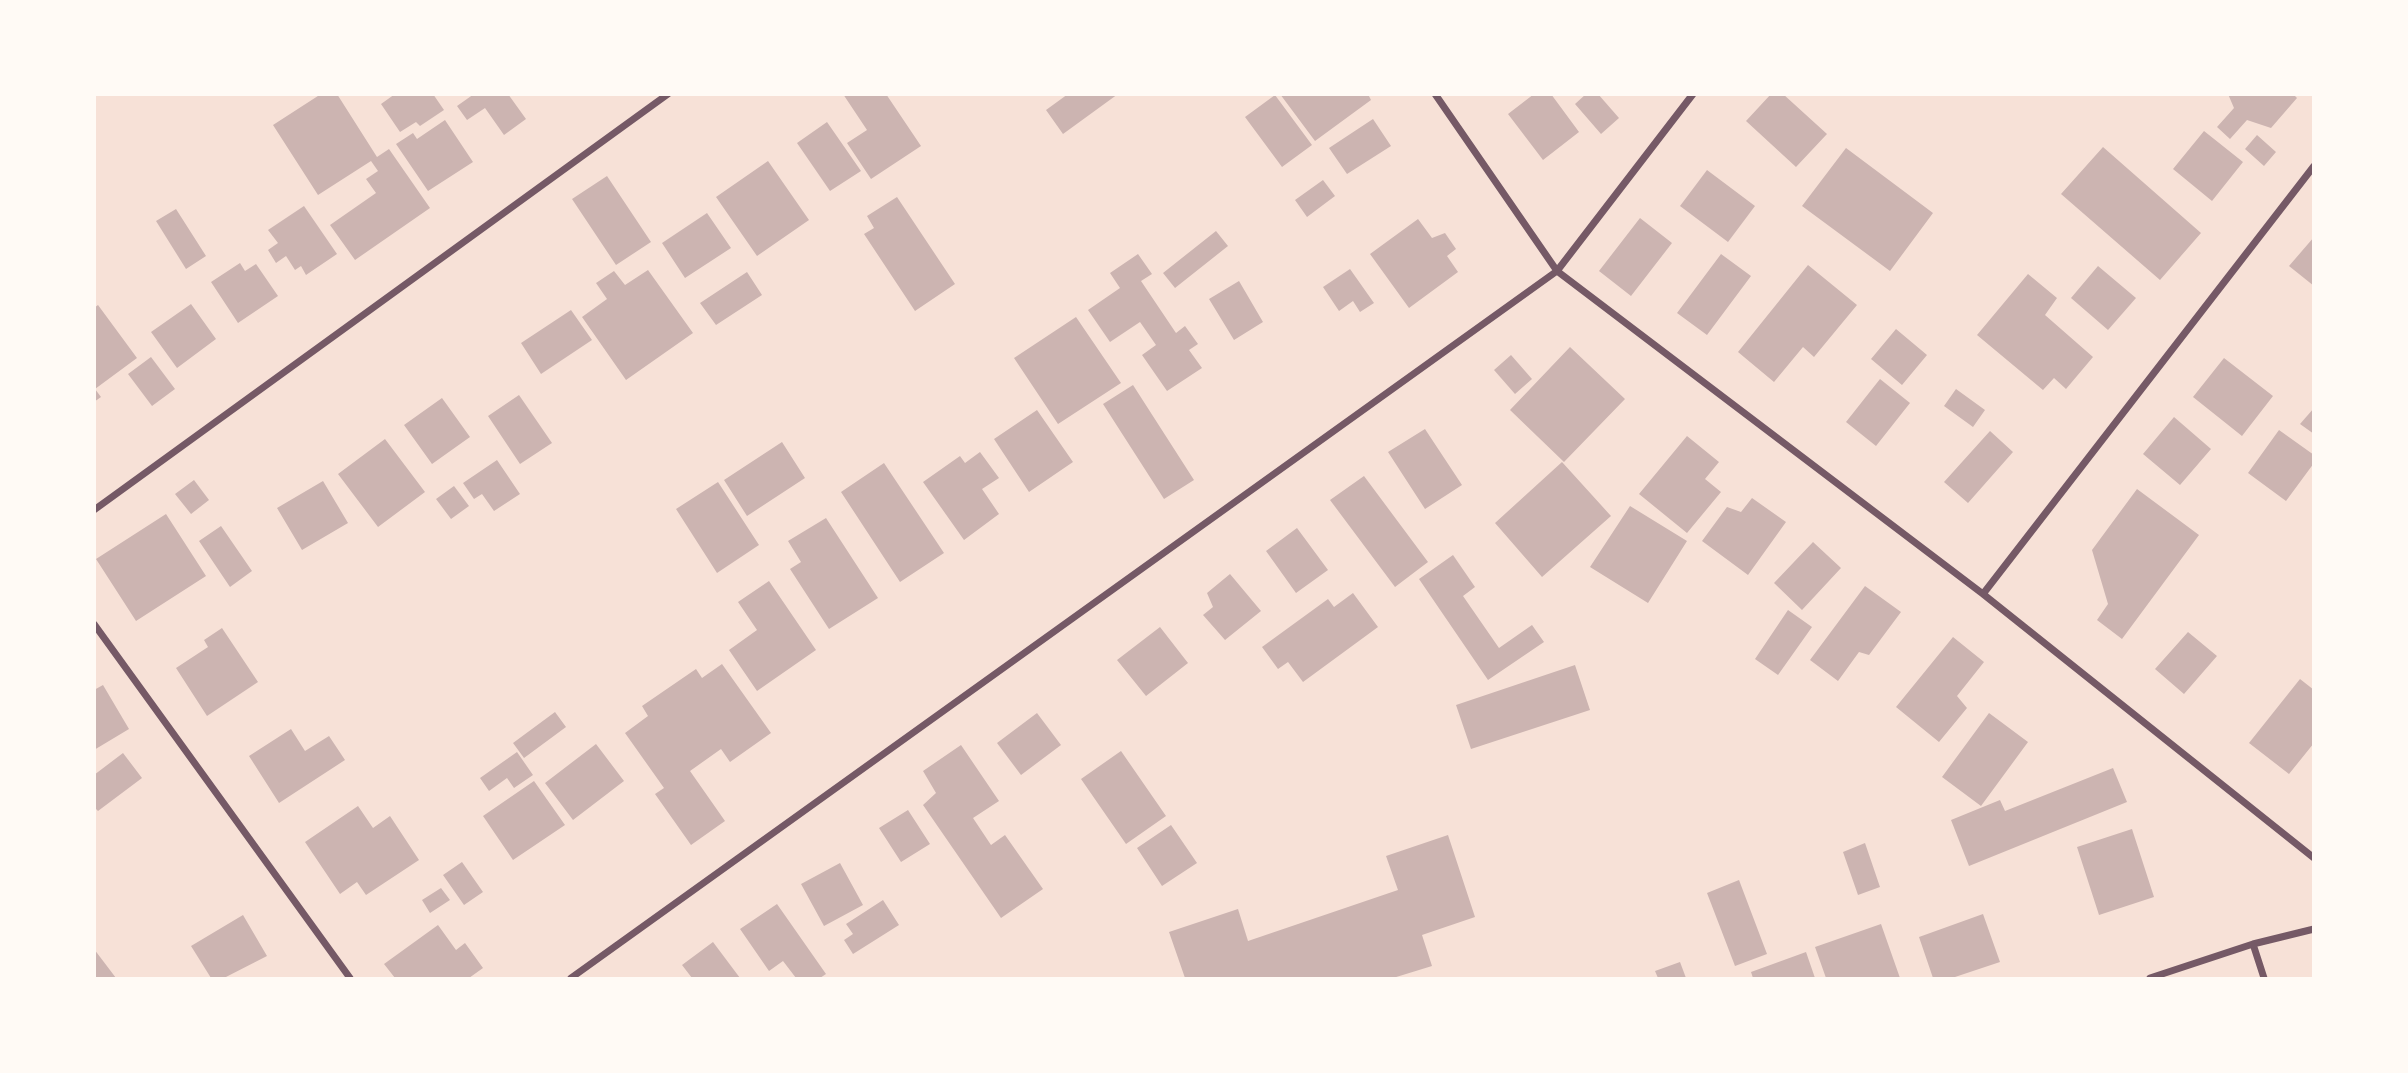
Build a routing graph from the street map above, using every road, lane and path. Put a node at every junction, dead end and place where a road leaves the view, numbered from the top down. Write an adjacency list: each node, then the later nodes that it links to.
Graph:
1 (668, 94): 6 (street)
2 (1435, 94): 5 (street)
3 (1693, 94): 5 (street)
4 (2314, 166): 7 (street)
5 (1557, 271): 7 (street); 13 (street)
6 (94, 510)
7 (1983, 594): 9 (street)
8 (94, 624): 12 (street)
9 (2314, 858)
10 (2314, 929): 11 (street)
11 (2253, 944): 14 (street); 15 (street)
12 (350, 978)
13 (572, 978)
14 (2150, 978)
15 (2264, 978)

